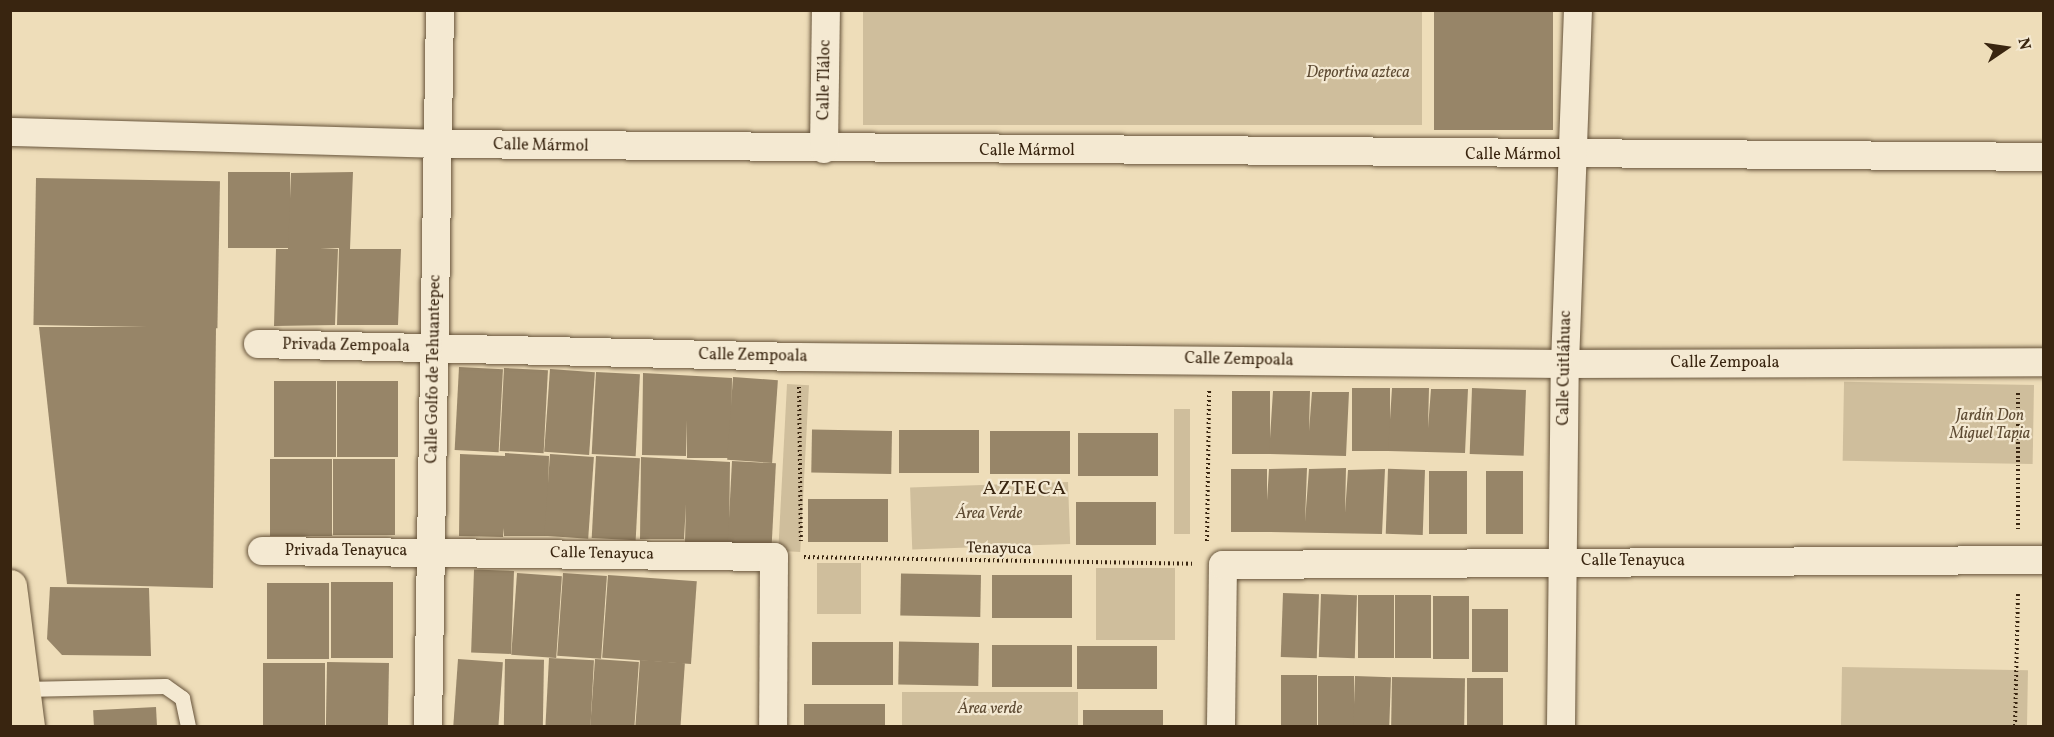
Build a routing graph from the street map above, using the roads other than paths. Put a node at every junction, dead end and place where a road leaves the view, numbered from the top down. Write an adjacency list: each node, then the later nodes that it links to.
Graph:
1 (440, 10): 5 (street, Calle Golfo de Tehuantepec)
2 (826, 10): 6 (street, Calle Tláloc)
3 (1578, 10): 7 (street, Calle Cuitláhuac)
4 (10, 132): 5 (street, Calle Mármol)
5 (438, 144): 6 (street, Calle Mármol); 10 (street, Calle Golfo de Tehuantepec)
6 (824, 149): 7 (street, Calle Mármol)
7 (1570, 155): 8 (street, Calle Mármol); 12 (street, Calle Cuitláhuac)
8 (2043, 157)
9 (258, 344): 10 (street, Privada Zempoala)
10 (435, 348): 12 (street, Calle Zempoala); 14 (street, Calle Golfo de Tehuantepec)
11 (2043, 362): 12 (street, Calle Zempoala)
12 (1565, 364): 16 (street, Calle Cuitláhuac)
13 (262, 551): 14 (street, Privada Tenayuca)
14 (430, 551): 21 (street, Calle Golfo de Tehuantepec); 22 (street, Calle Tenayuca)
15 (2043, 560): 16 (street, Calle Tenayuca)
16 (1561, 561): 23 (street, Calle Tenayuca); 24 (street, Calle Cuitláhuac)
17 (10, 586): 18 (main road)
18 (23, 689): 19 (main road); 20 (lane)
19 (28, 726)
20 (188, 726)
21 (428, 726)
22 (773, 726)
23 (1221, 726)
24 (1561, 726)

